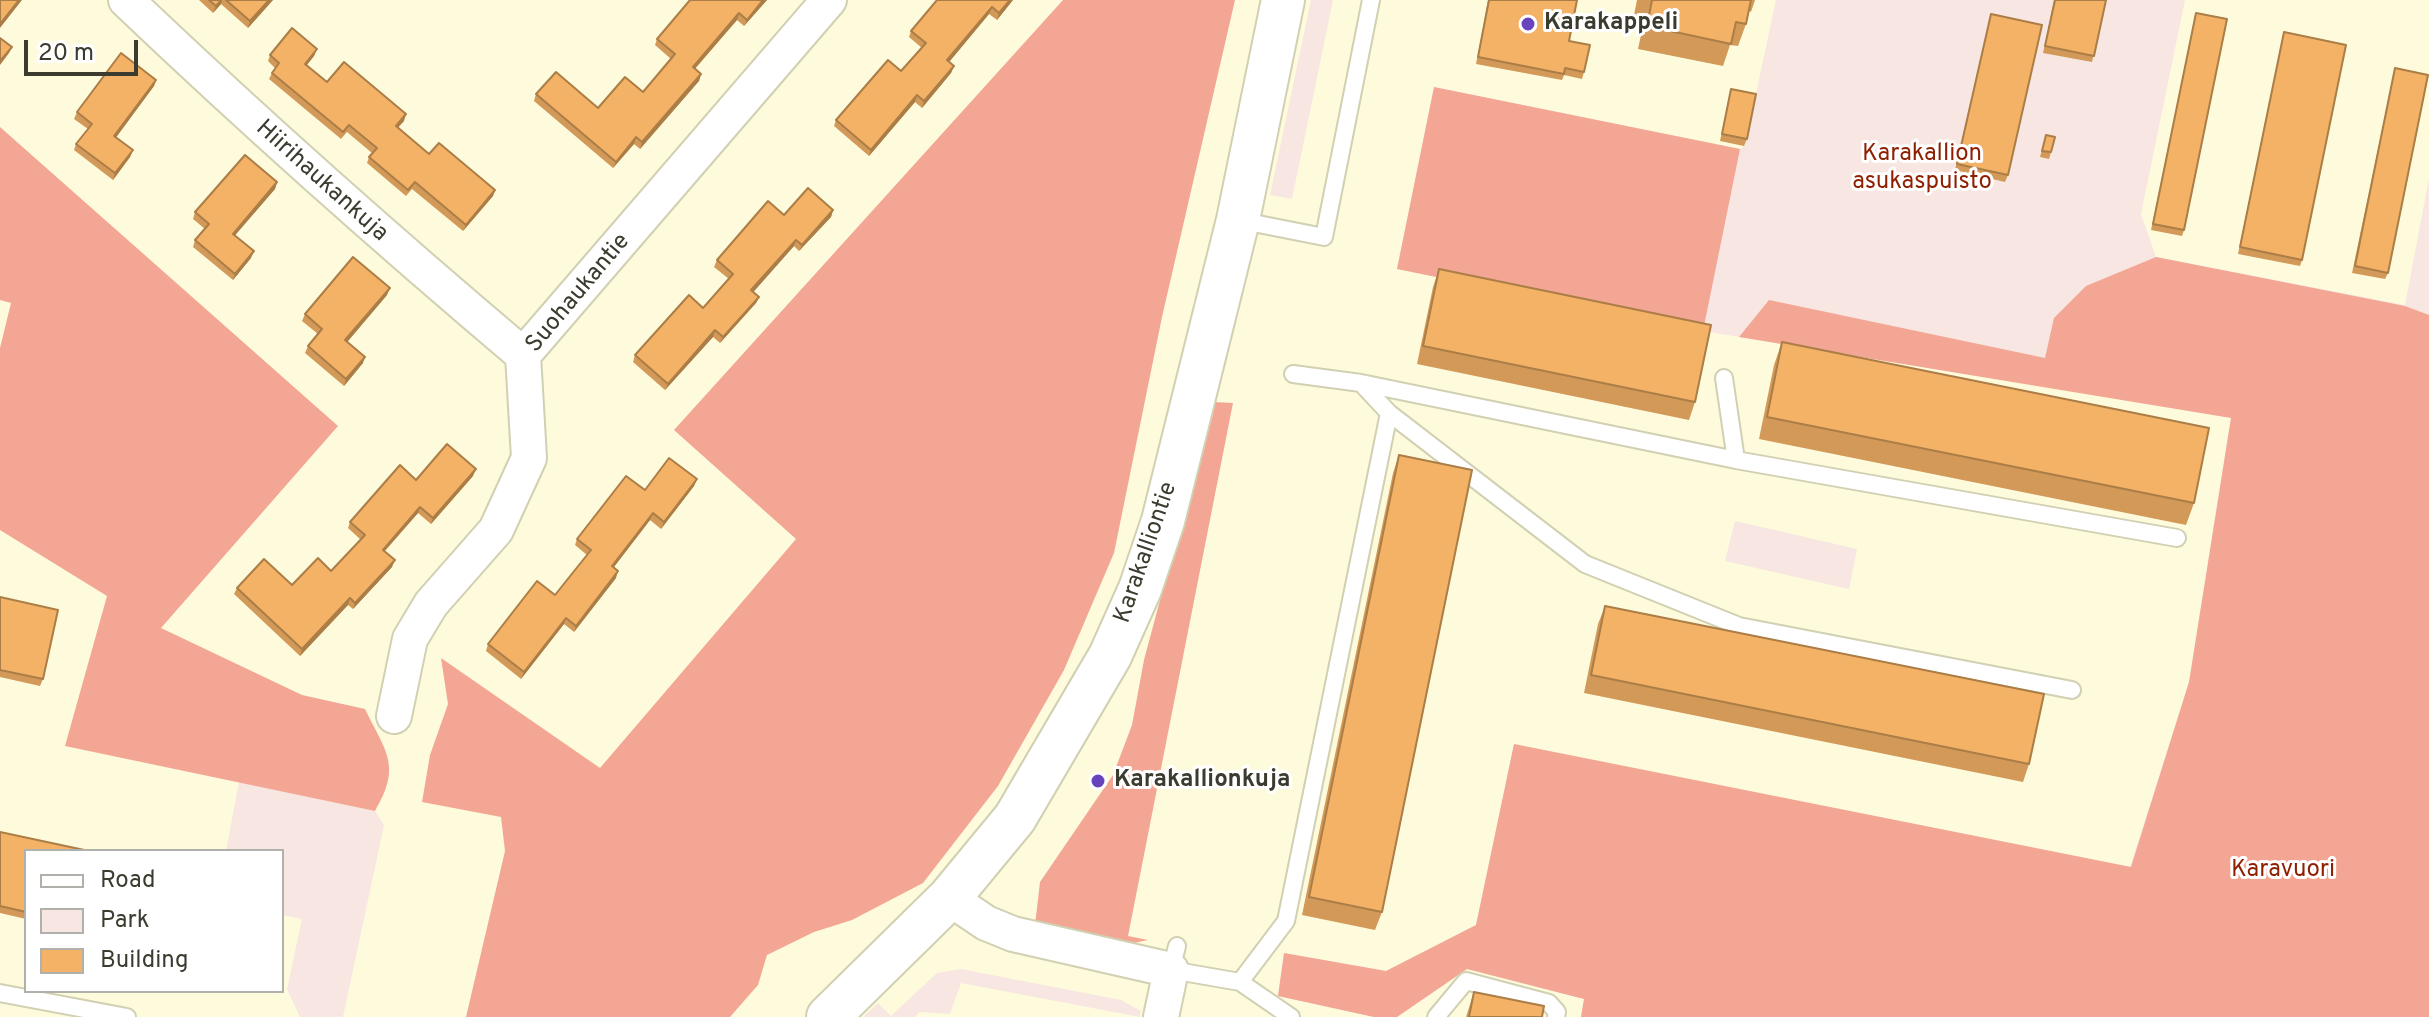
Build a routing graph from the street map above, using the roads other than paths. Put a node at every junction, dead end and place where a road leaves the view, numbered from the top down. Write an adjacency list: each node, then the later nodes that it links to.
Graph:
1 (126, 0): 6 (street, Hiirihaukankuja)
2 (829, 0): 6 (street, Suohaukantie)
3 (1283, 0): 5 (street, Karakalliontie)
4 (1371, 0): 5 (lane)
5 (1238, 220): 15 (street, Karakalliontie)
6 (523, 355): 14 (street, Suohaukantie)
7 (1293, 374): 9 (lane)
8 (1724, 378): 11 (lane)
9 (1361, 383): 10 (lane); 11 (lane)
10 (1389, 413): 13 (lane); 17 (lane)
11 (1736, 460): 12 (lane)
12 (2177, 538)
13 (2072, 690)
14 (394, 716)
15 (949, 898): 16 (street); 20 (street, Karakalliontie)
16 (1174, 958): 17 (lane); 21 (street)
17 (1240, 982): 22 (lane)
18 (0, 993): 19 (lane)
19 (127, 1017)
20 (828, 1017)
21 (1161, 1017)
22 (1291, 1017)
23 (1436, 1017): 24 (lane)
24 (1556, 1017)

